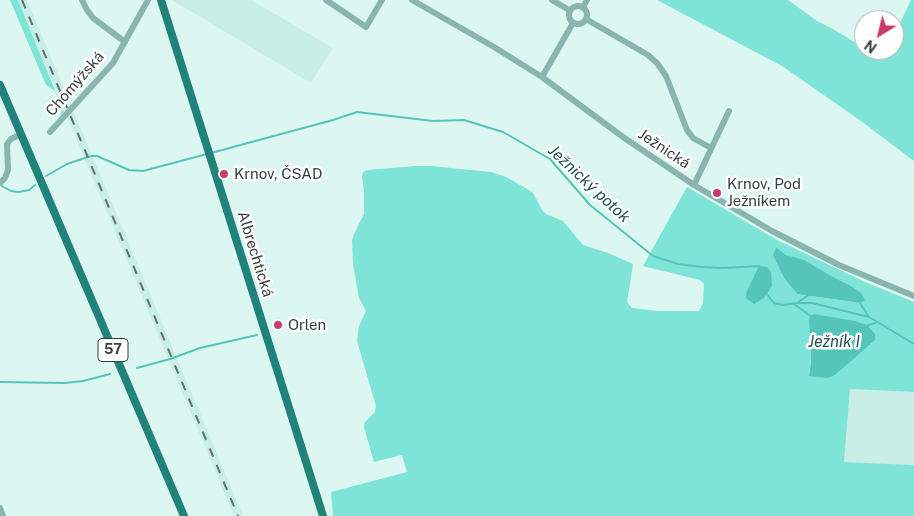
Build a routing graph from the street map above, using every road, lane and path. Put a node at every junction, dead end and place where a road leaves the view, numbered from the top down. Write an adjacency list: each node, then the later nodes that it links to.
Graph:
1 (82, 0): 13 (street)
2 (148, 0): 13 (street, Chomýžská)
3 (161, 0): 26 (main road, Albrechtická)
4 (326, 0): 5 (street)
5 (382, 0)
6 (412, 0): 14 (street, Ježnická)
7 (552, 0): 10 (street)
8 (587, 0): 9 (street)
9 (583, 7): 10 (street); 11 (street)
10 (570, 10): 12 (street)
11 (586, 20): 12 (street); 19 (street)
12 (573, 23): 14 (street)
13 (125, 42): 17 (street, Chomýžská)
14 (542, 77): 21 (street, Ježnická)
15 (0, 84): 18 (main road, 57)
16 (729, 111): 19 (street)
17 (50, 132)
18 (21, 134): 20 (street); 25 (main road, 57)
19 (711, 148): 21 (street)
20 (0, 183)
21 (694, 185): 22 (street, Ježnická)
22 (914, 296)
23 (0, 508): 24 (street)
24 (4, 516)
25 (184, 516)
26 (323, 516)

